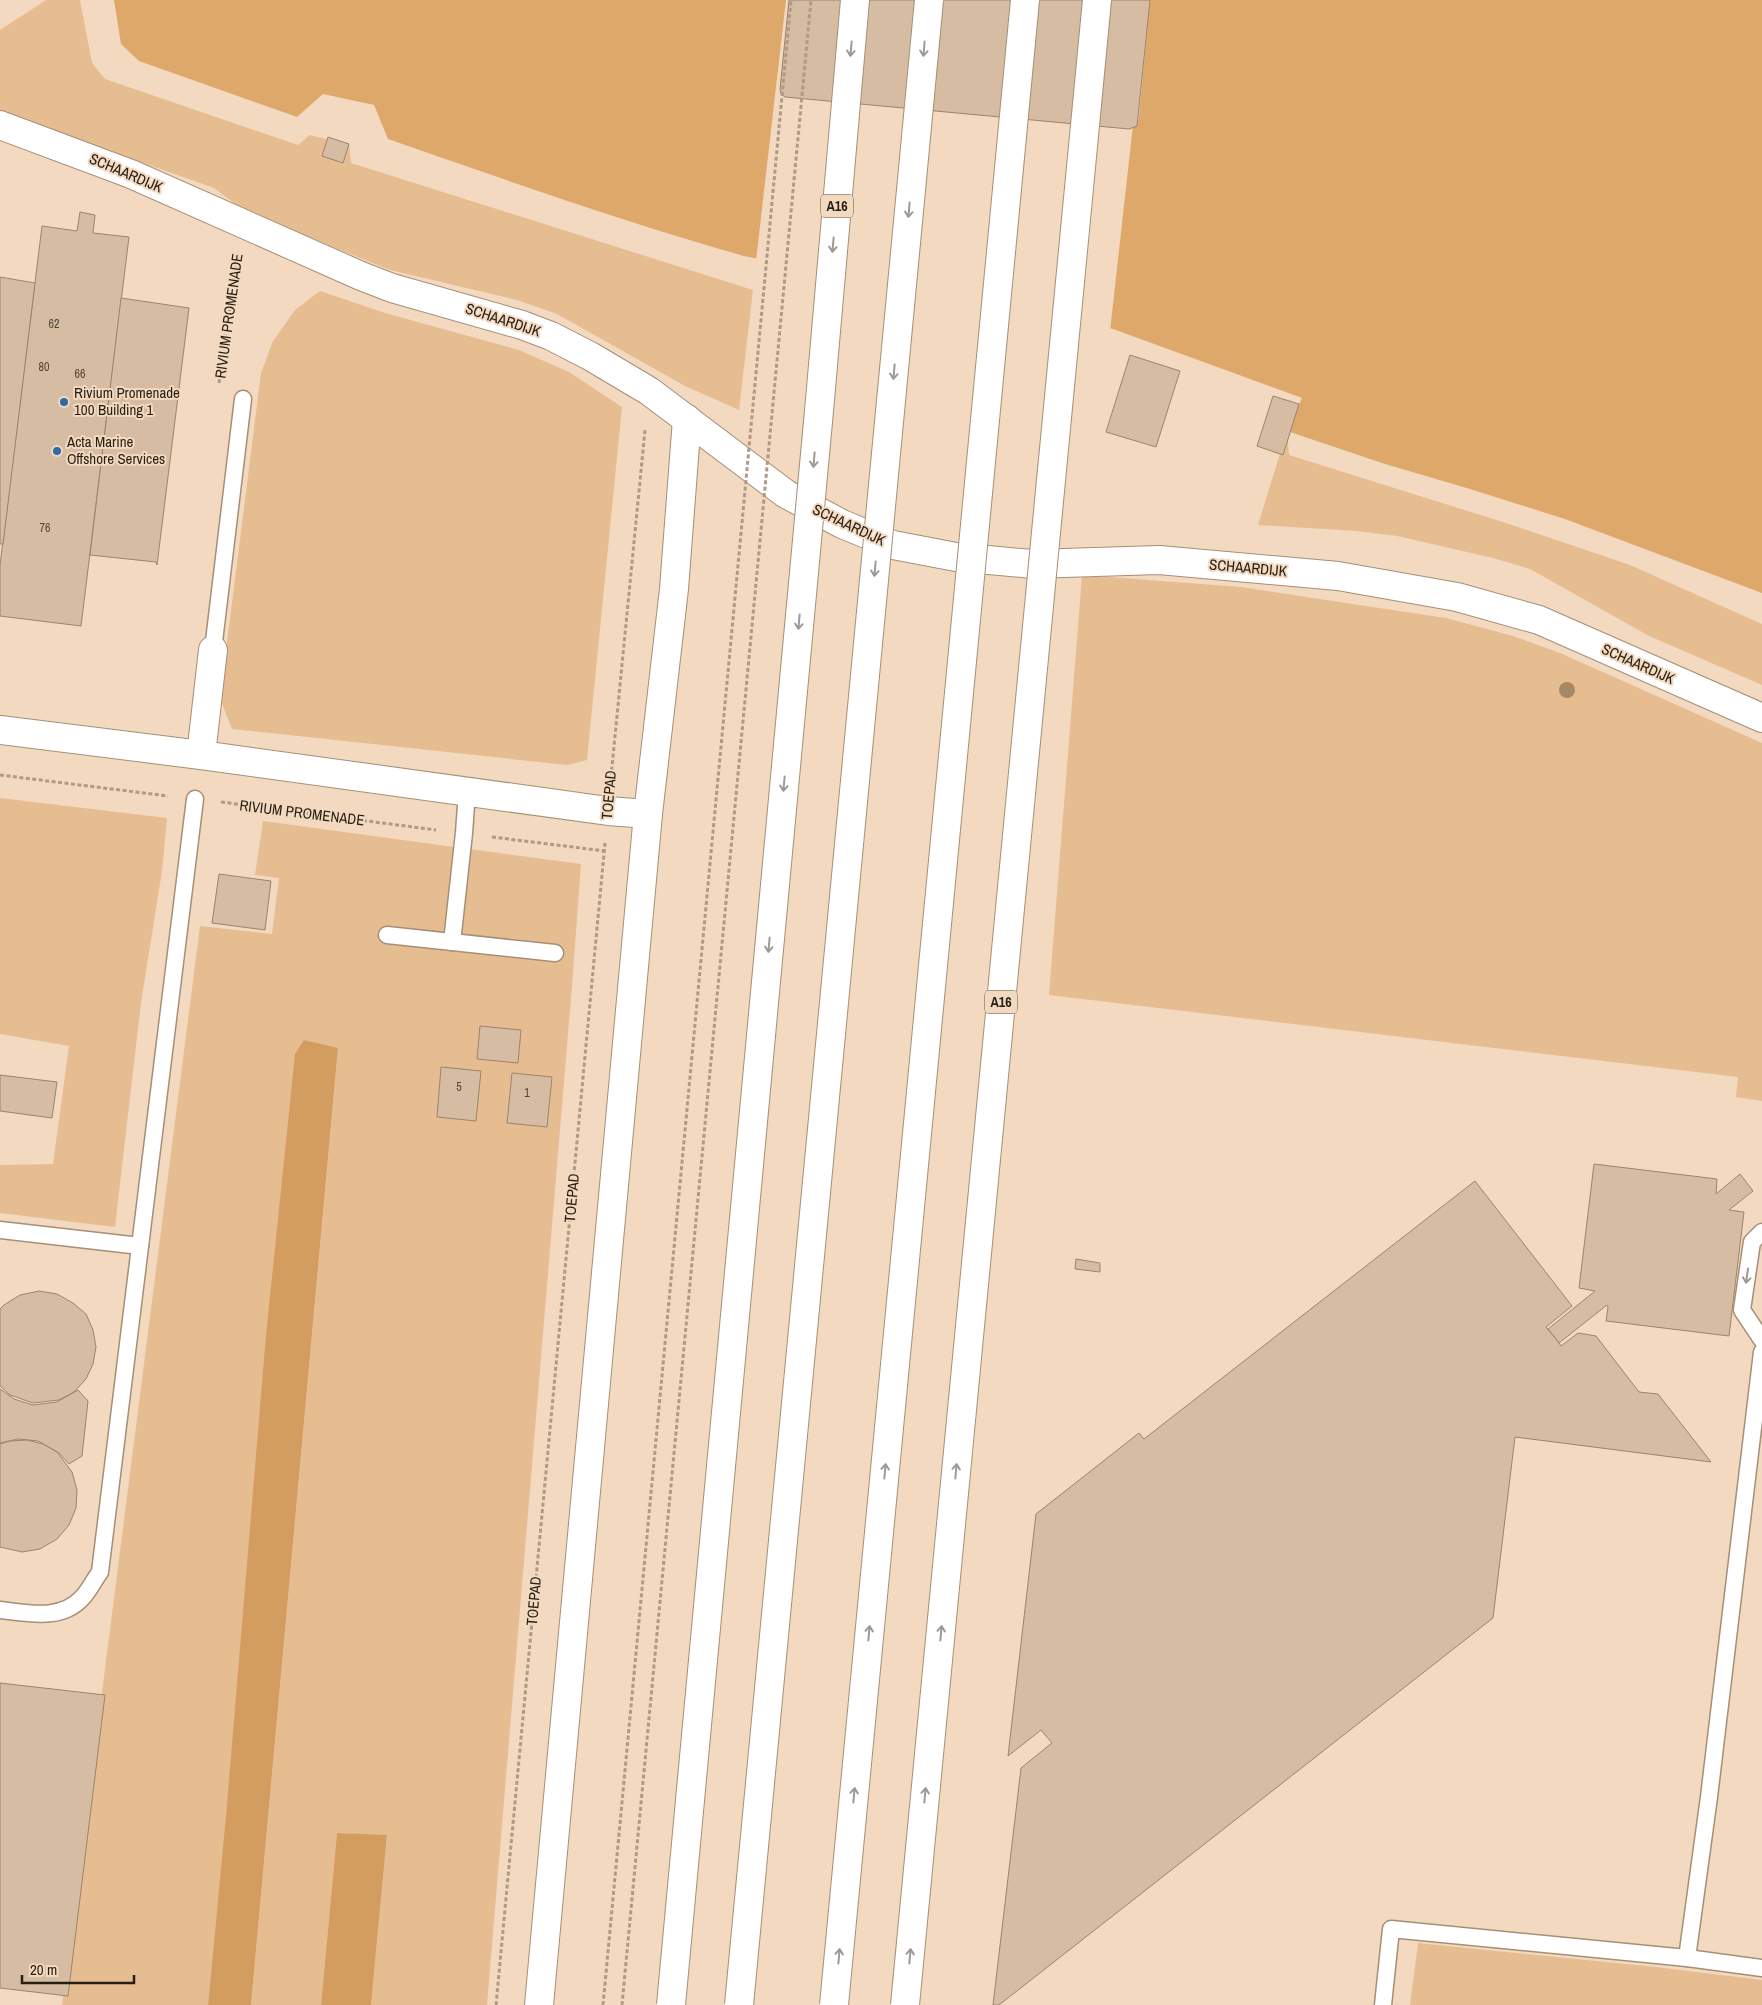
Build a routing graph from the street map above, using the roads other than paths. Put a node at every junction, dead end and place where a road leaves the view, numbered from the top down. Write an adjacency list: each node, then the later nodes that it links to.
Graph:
1 (855, 0): 27 (main road, A16, one-way to 27, bridge)
2 (929, 0): 28 (main road, one-way to 28, bridge)
3 (1025, 0): 29 (main road, one-way to 3, bridge)
4 (1097, 0): 30 (main road, A16, one-way to 4, bridge)
5 (0, 125): 7 (main road, SCHAARDIJK)
6 (243, 399): 8 (lane)
7 (687, 419): 9 (main road, SCHAARDIJK); 14 (main road)
8 (213, 650): 11 (main road)
9 (1762, 718)
10 (0, 730): 11 (main road)
11 (201, 755): 12 (main road)
12 (467, 792): 14 (main road); 16 (lane)
13 (195, 799): 20 (lane)
14 (648, 814): 26 (main road)
15 (387, 935): 16 (lane)
16 (452, 942): 17 (lane)
17 (555, 953)
18 (0, 1230): 20 (lane)
19 (1762, 1232): 21 (lane, one-way to 21)
20 (140, 1246): 23 (lane)
21 (1762, 1340)
22 (1762, 1352): 24 (lane)
23 (0, 1610)
24 (1687, 1958): 25 (lane); 31 (lane)
25 (1762, 1968)
26 (539, 2005)
27 (671, 2005)
28 (739, 2005)
29 (834, 2005)
30 (905, 2005)
31 (1383, 2005)

